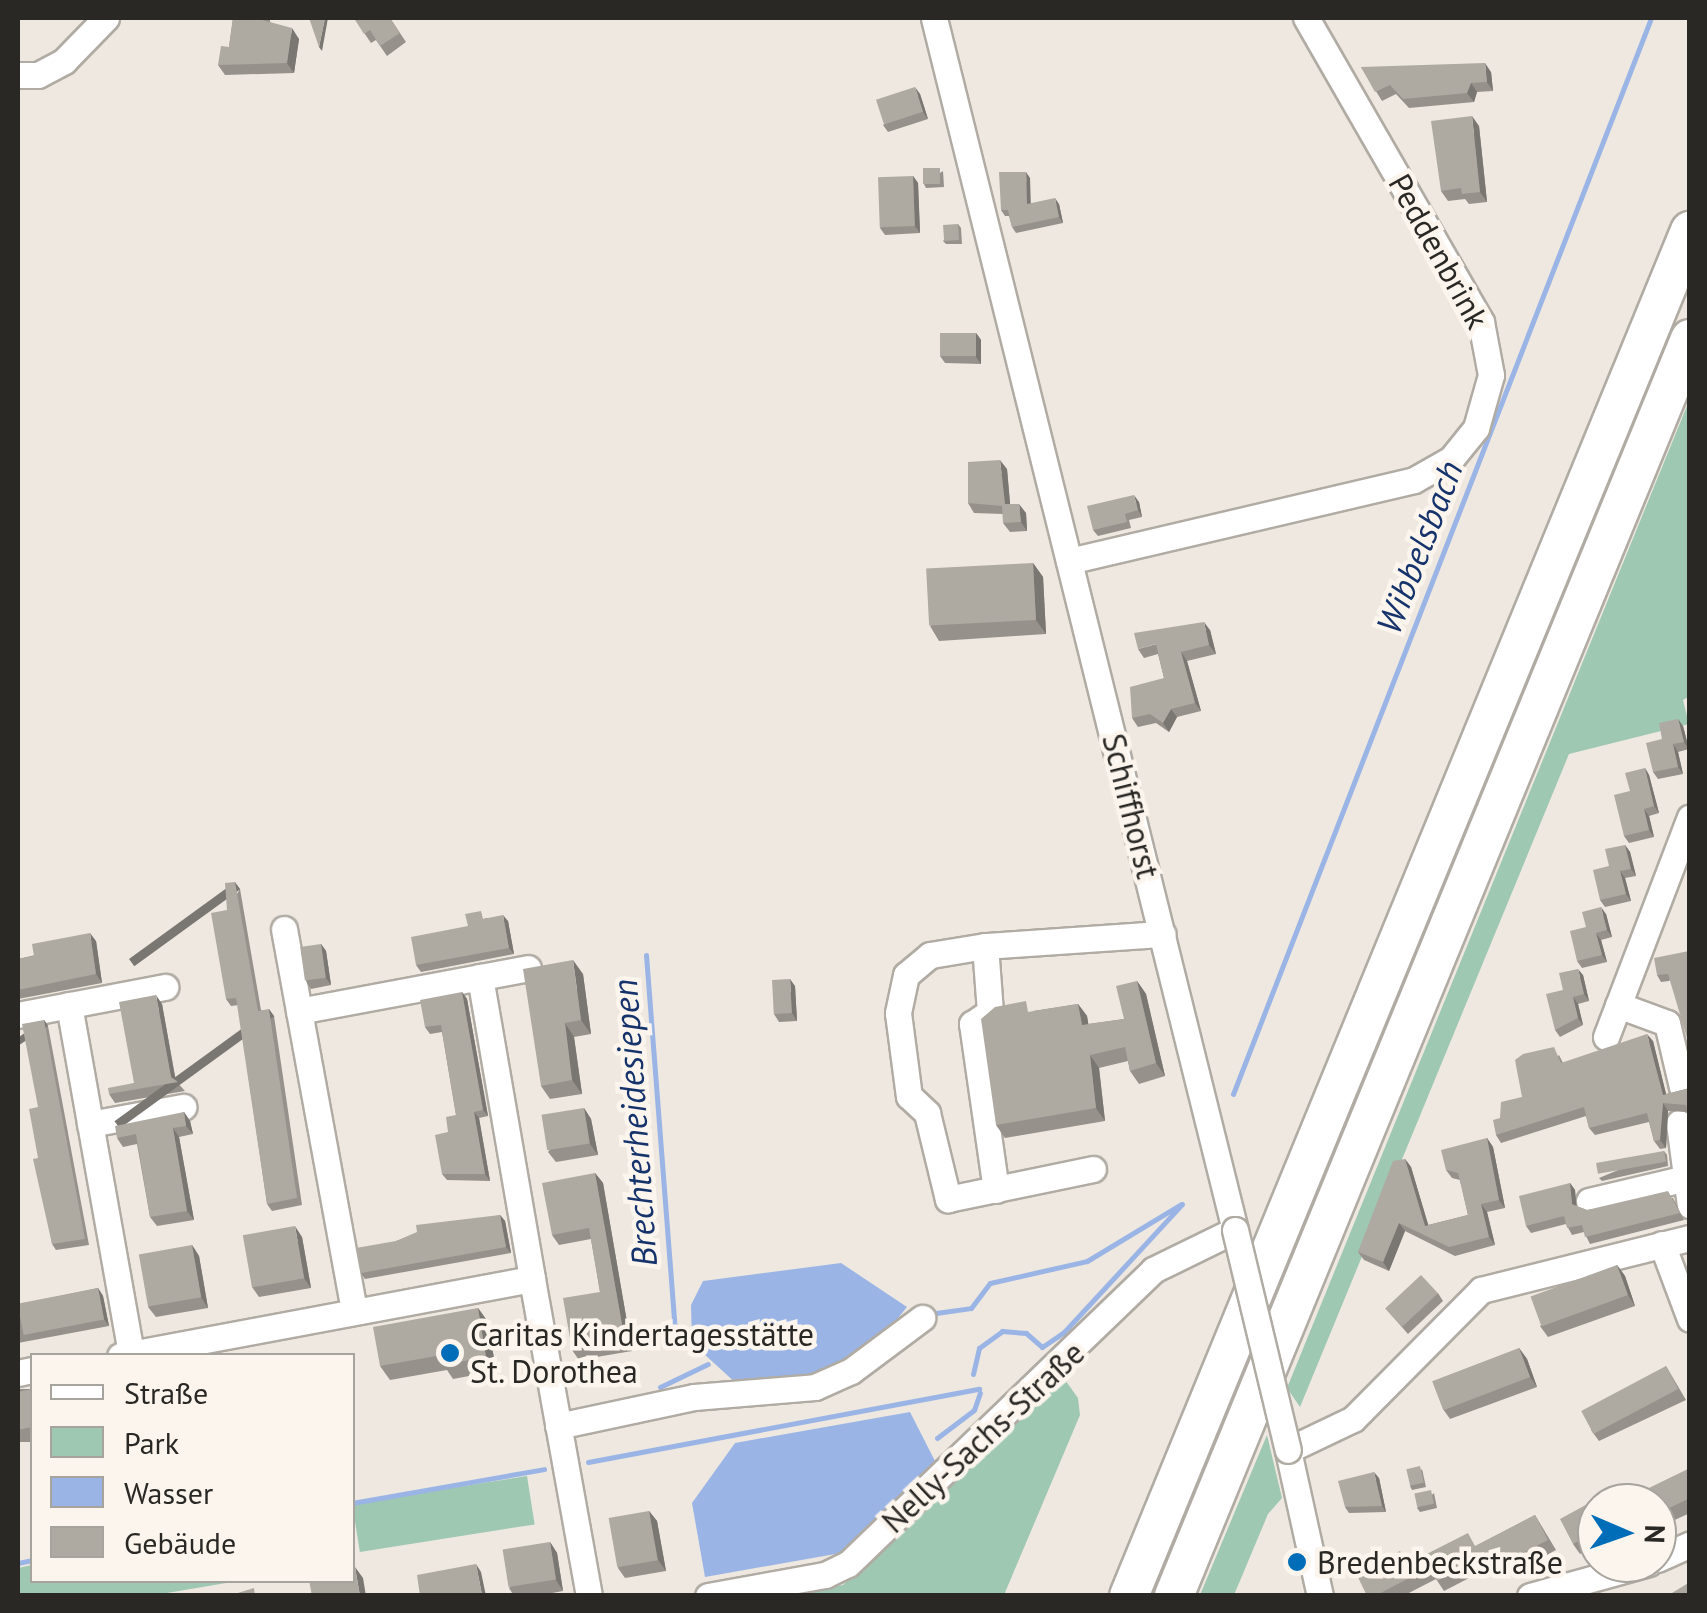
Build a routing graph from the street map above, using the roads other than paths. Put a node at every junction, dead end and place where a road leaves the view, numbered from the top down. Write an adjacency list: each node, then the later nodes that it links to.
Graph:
1 (106, 18): 4 (street)
2 (934, 18): 7 (street, Schiffhorst)
3 (1306, 18): 7 (street, Peddenbrink)
4 (18, 74)
5 (1690, 231): 43 (highway)
6 (1690, 339): 44 (highway)
7 (1068, 561): 10 (street, Schiffhorst)
8 (1690, 817): 15 (street)
9 (284, 929): 17 (street)
10 (1163, 934): 11 (street); 29 (street, Schiffhorst)
11 (985, 946): 26 (street); 26 (street)
12 (528, 968): 13 (street)
13 (480, 977): 17 (street); 32 (street)
14 (165, 987): 16 (street)
15 (1618, 1004): 19 (street); 20 (street)
16 (68, 1005): 18 (street); 23 (street)
17 (299, 1011): 33 (street)
18 (18, 1014)
19 (1606, 1037)
20 (1682, 1087)
21 (182, 1106): 23 (street)
22 (1679, 1123): 25 (street)
23 (90, 1124): 36 (street)
24 (1093, 1169): 26 (street)
25 (1686, 1178): 27 (street); 28 (street)
26 (996, 1190)
27 (1589, 1201)
28 (1690, 1205)
29 (1223, 1234): 39 (street, Schiffhorst, bridge); 42 (street, Nelly-Sachs-Straße)
30 (1690, 1238): 31 (street)
31 (1662, 1244): 35 (street); 39 (street)
32 (532, 1279): 33 (street); 38 (street)
33 (354, 1312): 37 (street)
34 (922, 1318): 38 (street)
35 (1690, 1319)
36 (126, 1353)
37 (131, 1353)
38 (558, 1426): 41 (street)
39 (1292, 1455): 45 (street, Schiffhorst)
40 (1596, 1588): 46 (street)
41 (589, 1596)
42 (708, 1596)
43 (1130, 1596)
44 (1174, 1596)
45 (1320, 1596)
46 (1530, 1596)

